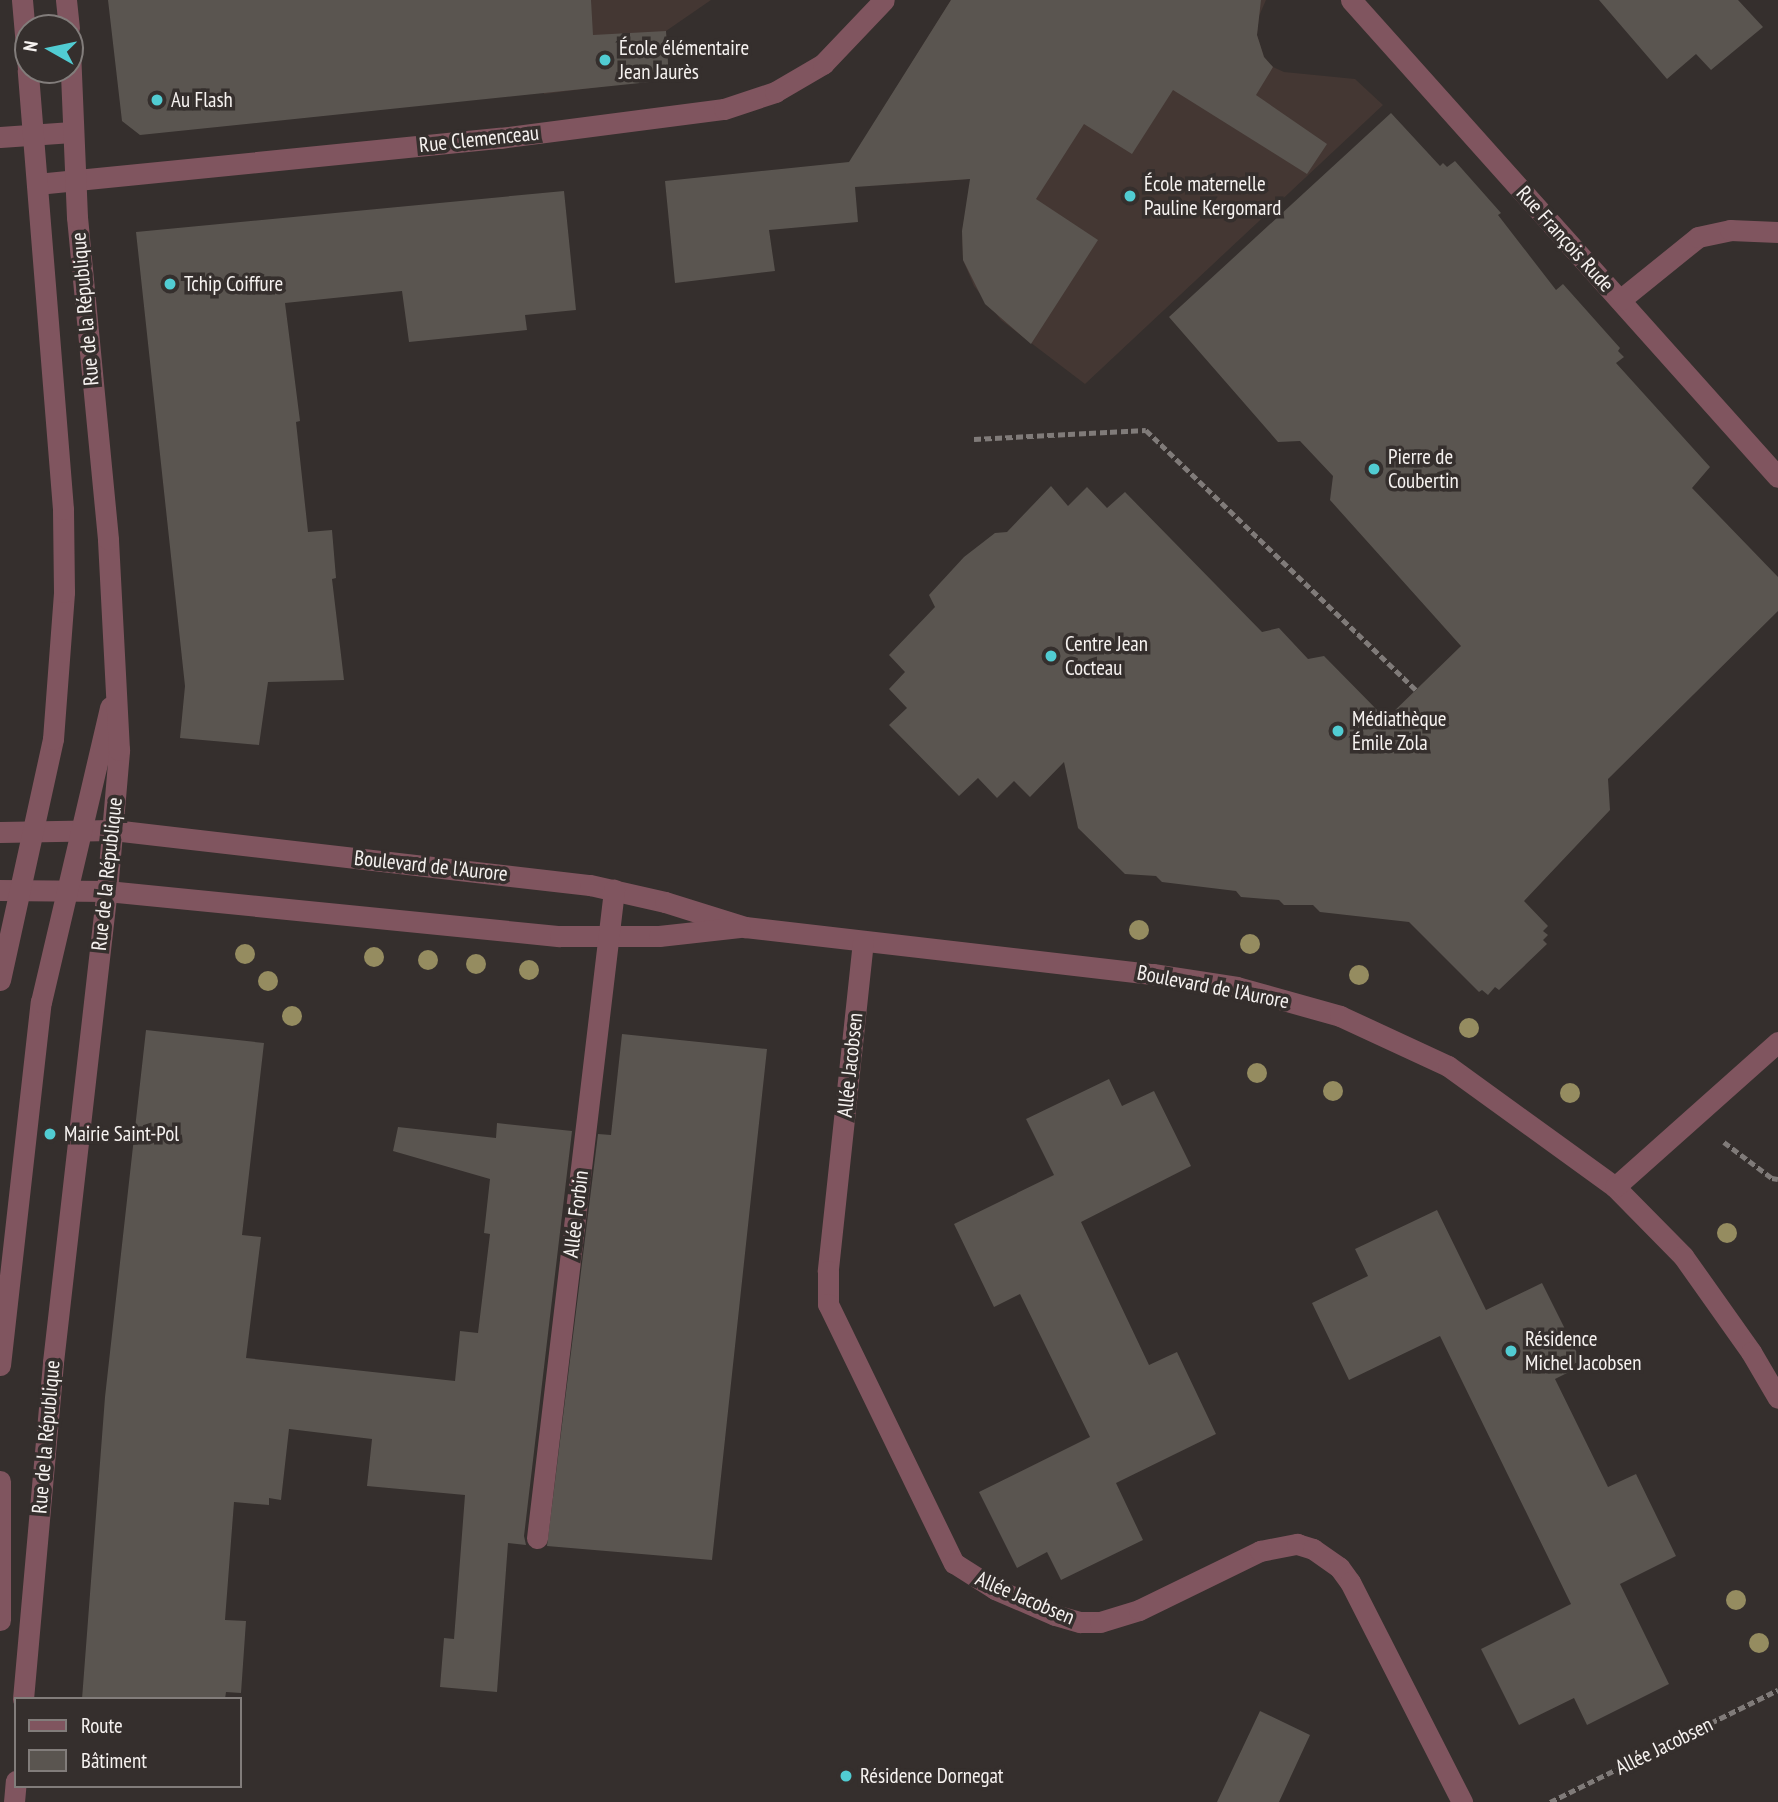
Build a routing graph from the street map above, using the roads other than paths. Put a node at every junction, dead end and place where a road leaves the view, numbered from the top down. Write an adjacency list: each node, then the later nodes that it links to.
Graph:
1 (884, 0): 8 (street, Rue Clemenceau)
2 (1351, 0): 11 (street, Rue François Rude)
3 (29, 84): 6 (street, Rue de la République)
4 (71, 84): 5 (street, Rue de la République)
5 (72, 132): 6 (street); 8 (street, Rue de la République)
6 (33, 135): 7 (street); 9 (street, Rue de la République)
7 (0, 137)
8 (74, 180): 9 (street, Rue Clemenceau); 13 (street, Rue de la République)
9 (37, 184): 14 (street, Rue de la République)
10 (1778, 232): 11 (street)
11 (1620, 300): 12 (street, Rue François Rude)
12 (1778, 477)
13 (115, 685): 15 (street); 16 (street, Rue de la République)
14 (32, 831): 15 (street, Boulevard de l'Aurore); 17 (street, Boulevard de l'Aurore); 18 (street, Rue de la République)
15 (80, 831): 16 (street, Boulevard de l'Aurore); 20 (street)
16 (113, 831): 19 (street, Boulevard de l'Aurore); 21 (street, Rue de la République)
17 (0, 832)
18 (9, 890): 20 (street, Boulevard de l'Aurore); 25 (street, Rue de la République)
19 (614, 890): 22 (street, Boulevard de l'Aurore); 23 (street, Allée Forbin)
20 (66, 891): 21 (street, Boulevard de l'Aurore); 28 (street)
21 (107, 891): 23 (street, Boulevard de l'Aurore); 33 (street, Rue de la République)
22 (745, 927): 23 (street, Boulevard de l'Aurore); 24 (street, Boulevard de l'Aurore)
23 (608, 937): 31 (street, Allée Forbin)
24 (863, 941): 27 (street, Boulevard de l'Aurore); 34 (street, Allée Jacobsen)
25 (0, 981)
26 (1778, 1042): 27 (street)
27 (1615, 1186): 29 (street, Boulevard de l'Aurore)
28 (0, 1365)
29 (1778, 1398)
30 (0, 1481): 32 (street)
31 (537, 1538)
32 (0, 1620)
33 (23, 1697)
34 (1462, 1802)

